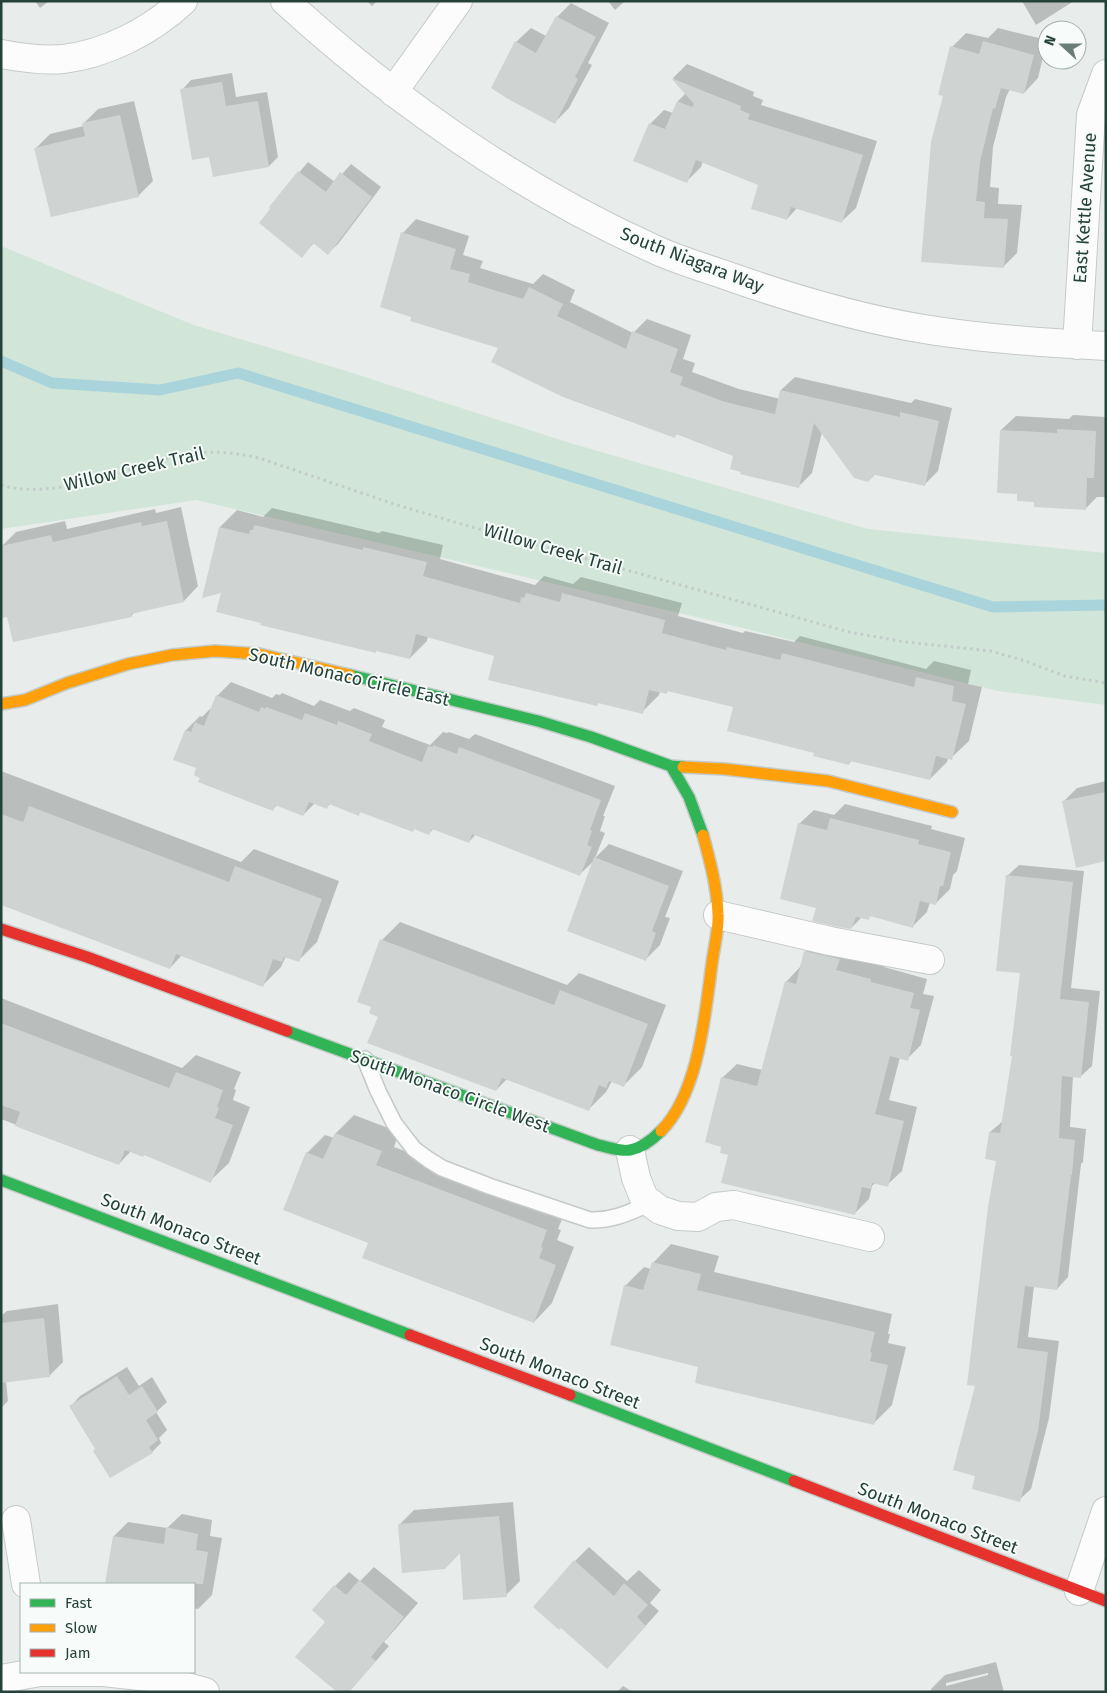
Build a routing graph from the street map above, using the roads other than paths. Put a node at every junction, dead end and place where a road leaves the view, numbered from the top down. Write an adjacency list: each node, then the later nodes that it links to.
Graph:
1 (183, 1): 4 (street)
2 (285, 1): 6 (street, South Niagara Way)
3 (458, 1): 6 (street)
4 (1, 54)
5 (1106, 74): 7 (street, East Kettle Avenue)
6 (393, 92): 7 (street, South Niagara Way)
7 (1077, 345): 8 (street, South Niagara Way)
8 (1106, 346)
9 (13, 702): 10 (street); 11 (street, South Monaco Circle East)
10 (1, 717)
11 (671, 766): 12 (street, South Monaco Circle East); 13 (street)
12 (952, 812)
13 (718, 915): 15 (street); 17 (street)
14 (1, 928): 16 (street, South Monaco Circle West)
15 (930, 960)
16 (364, 1059): 17 (street, South Monaco Circle West); 19 (lane)
17 (630, 1150): 19 (street)
18 (1, 1180): 24 (street, South Monaco Street)
19 (651, 1203): 20 (street)
20 (870, 1237)
21 (1106, 1511): 24 (street)
22 (16, 1520): 23 (street)
23 (26, 1583)
24 (1079, 1591): 25 (street, South Monaco Street)
25 (1106, 1601)
26 (34, 1673): 28 (street)
27 (112, 1673): 29 (street)
28 (1, 1679)
29 (205, 1692)

